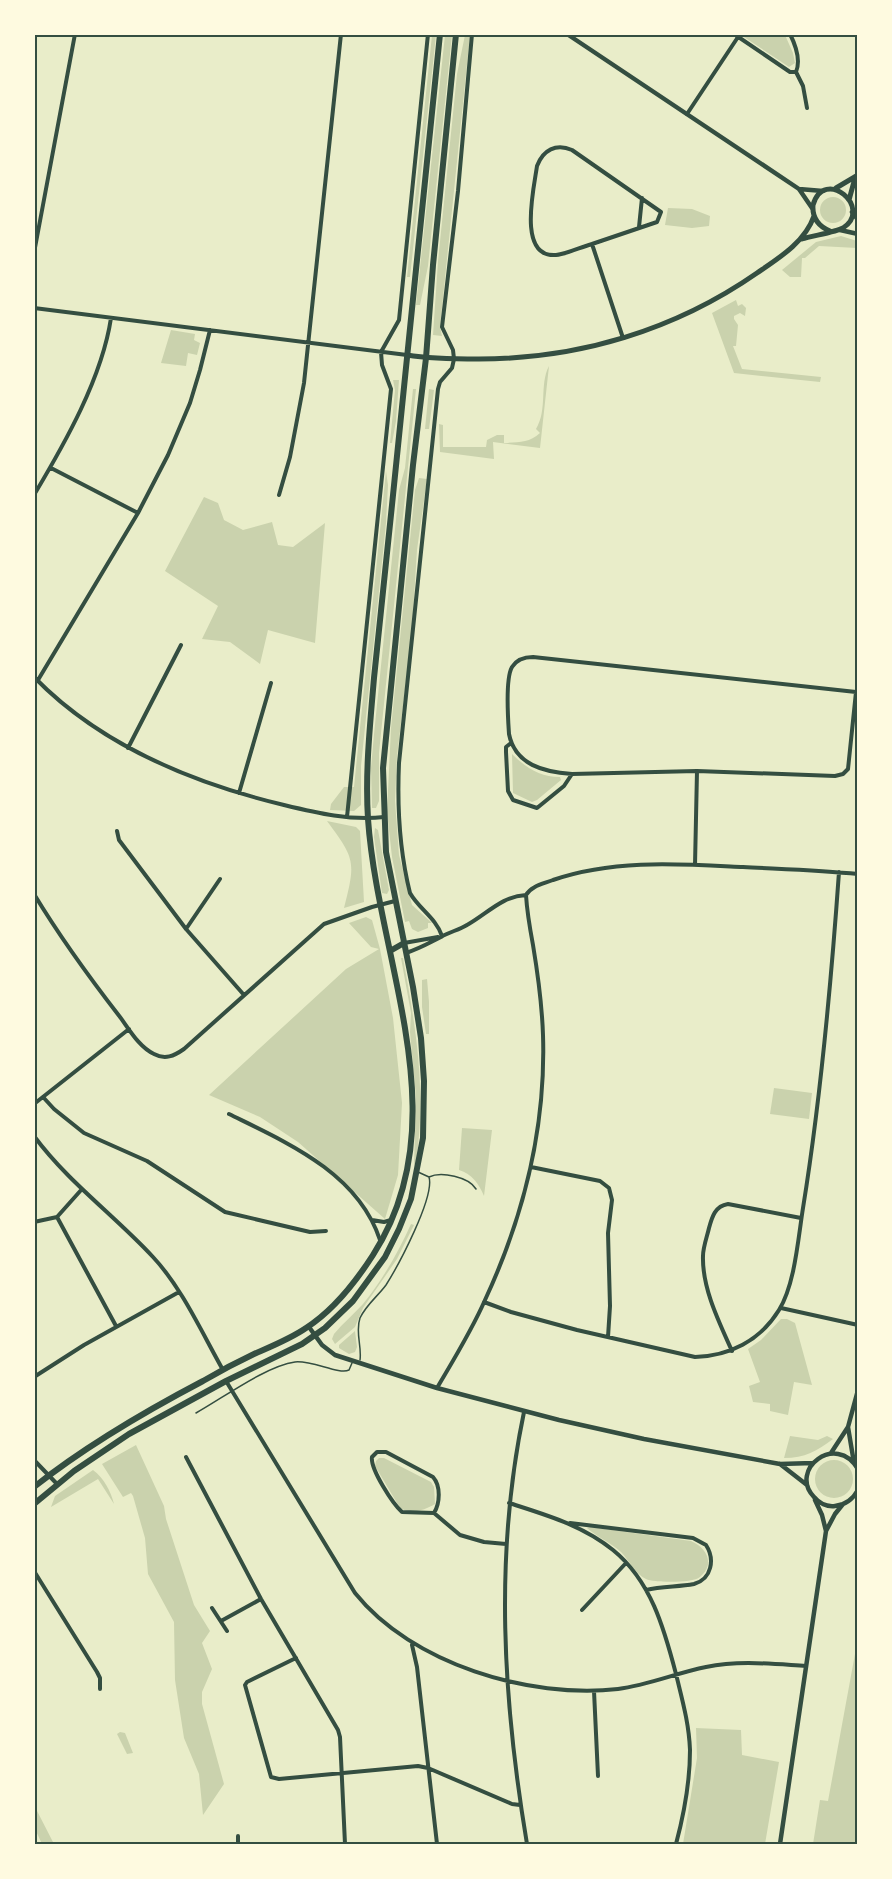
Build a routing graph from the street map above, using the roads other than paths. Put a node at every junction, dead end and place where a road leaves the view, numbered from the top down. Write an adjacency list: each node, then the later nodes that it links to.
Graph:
1 (75, 34): 20 (street)
2 (341, 34): 36 (street)
3 (428, 34): 37 (street)
4 (440, 34): 38 (highway)
5 (456, 34): 39 (highway)
6 (472, 34): 40 (street)
7 (567, 34): 12 (street)
8 (790, 34): 10 (street)
9 (736, 36): 10 (street); 12 (street)
10 (796, 72): 11 (street)
11 (807, 108)
12 (687, 114): 14 (street)
13 (856, 177): 15 (main road); 18 (main road)
14 (799, 189): 16 (street); 21 (street)
15 (833, 189): 16 (main road); 18 (main road)
16 (825, 191): 21 (main road)
17 (642, 198): 25 (street); 25 (street); 30 (street)
18 (849, 200): 22 (main road)
19 (34, 205): 20 (street)
20 (42, 207): 31 (street)
21 (812, 208): 23 (main road)
22 (852, 212): 24 (street); 26 (main road)
23 (814, 216): 27 (main road); 29 (main road)
24 (858, 220)
25 (639, 228): 30 (street)
26 (839, 230): 27 (main road); 28 (street)
27 (830, 231): 29 (main road)
28 (858, 234)
29 (802, 238): 35 (main road)
30 (592, 244): 35 (street)
31 (34, 253)
32 (34, 308): 33 (street)
33 (111, 318): 34 (street); 41 (street)
34 (210, 330): 36 (street); 44 (street)
35 (623, 339): 40 (main road)
36 (309, 342): 37 (street); 43 (street)
37 (381, 352): 38 (street); 54 (street)
38 (407, 355): 39 (main road); 56 (highway)
39 (426, 358): 40 (main road); 55 (highway)
40 (454, 359): 67 (street)
41 (50, 468): 42 (street); 44 (street)
42 (34, 495)
43 (279, 495)
44 (138, 513): 46 (street)
45 (181, 645): 50 (street)
46 (36, 678): 50 (street)
47 (271, 683): 53 (street)
48 (857, 692): 49 (street); 51 (street)
49 (511, 743): 52 (street); 52 (street)
50 (128, 748): 53 (street)
51 (697, 771): 52 (street); 58 (street)
52 (572, 774)
53 (240, 793): 54 (street)
54 (347, 817): 56 (street)
55 (384, 817): 56 (street); 64 (highway)
56 (368, 818): 65 (highway)
57 (117, 831): 66 (street)
58 (695, 865): 59 (street); 63 (street)
59 (839, 872): 60 (street); 84 (street)
60 (858, 874)
61 (220, 879): 66 (street)
62 (34, 894): 72 (street)
63 (526, 896): 67 (street); 77 (street)
64 (395, 901): 65 (street); 68 (highway)
65 (380, 905): 69 (highway); 71 (street)
66 (186, 929): 71 (street)
67 (442, 936): 68 (street); 70 (street)
68 (404, 943): 69 (highway); 70 (highway)
69 (390, 951): 70 (highway); 78 (highway)
70 (406, 953): 79 (highway)
71 (244, 995): 72 (street)
72 (129, 1029): 73 (street)
73 (44, 1098): 74 (street); 88 (street)
74 (34, 1104)
75 (229, 1114): 85 (street)
76 (34, 1136): 81 (street)
77 (531, 1167): 91 (street); 97 (street)
78 (408, 1171): 79 (lane); 86 (highway)
79 (418, 1172): 80 (lane); 96 (highway)
80 (429, 1177): 82 (lane); 100 (lane)
81 (82, 1189): 83 (street); 90 (street)
82 (476, 1189)
83 (57, 1217): 87 (street); 94 (street)
84 (801, 1218): 92 (street); 98 (street)
85 (371, 1219): 86 (street); 89 (street)
86 (392, 1220): 89 (highway)
87 (34, 1222)
88 (326, 1231)
89 (381, 1243): 95 (highway)
90 (179, 1292): 94 (street); 101 (street)
91 (484, 1302): 97 (street); 104 (street)
92 (781, 1308): 93 (street); 98 (street)
93 (858, 1325)
94 (116, 1326): 102 (street)
95 (309, 1327): 96 (street); 101 (highway)
96 (315, 1336): 99 (street); 103 (highway)
97 (608, 1337): 98 (street)
98 (732, 1351)
99 (353, 1361): 100 (street); 106 (lane)
100 (360, 1364): 104 (street)
101 (223, 1370): 117 (highway)
102 (34, 1377)
103 (226, 1382): 106 (street); 118 (highway)
104 (437, 1388): 107 (street)
105 (858, 1390): 109 (street)
106 (232, 1392): 108 (lane); 140 (street)
107 (524, 1412): 115 (street); 125 (street)
108 (196, 1413)
109 (848, 1427): 110 (street); 114 (street)
110 (831, 1453): 113 (street); 114 (street)
111 (186, 1457): 135 (street)
112 (34, 1460): 117 (street)
113 (813, 1463): 115 (street); 119 (street)
114 (854, 1463): 116 (street)
115 (780, 1464): 119 (street)
116 (858, 1469)
117 (49, 1475): 118 (street); 120 (highway)
118 (57, 1484): 126 (highway)
119 (807, 1485): 122 (street)
120 (34, 1487)
121 (858, 1490): 123 (street)
122 (815, 1499): 127 (street); 130 (street)
123 (851, 1500): 124 (street); 127 (street)
124 (858, 1500)
125 (509, 1503): 129 (street); 131 (street)
126 (34, 1504)
127 (843, 1504): 130 (street)
128 (434, 1513): 128 (street); 131 (street)
129 (568, 1522): 132 (street); 134 (street)
130 (826, 1532): 142 (street)
131 (506, 1544): 144 (street)
132 (626, 1563): 134 (street); 137 (street)
133 (34, 1571): 145 (street)
134 (646, 1590): 143 (street)
135 (261, 1599): 138 (street); 141 (street)
136 (212, 1608): 138 (street)
137 (582, 1610)
138 (220, 1621): 139 (street)
139 (227, 1631)
140 (412, 1644): 144 (street); 147 (street)
141 (296, 1658): 148 (street); 148 (street)
142 (806, 1666): 143 (street); 157 (street)
143 (676, 1675): 146 (street); 156 (street)
144 (508, 1682): 146 (street); 150 (street)
145 (100, 1689)
146 (594, 1690): 149 (street)
147 (428, 1768): 148 (street); 150 (street); 154 (street)
148 (342, 1773): 153 (street)
149 (598, 1776)
150 (521, 1805): 155 (street)
151 (238, 1836): 152 (street)
152 (238, 1845)
153 (345, 1845)
154 (437, 1845)
155 (527, 1845)
156 (676, 1845)
157 (780, 1845)

